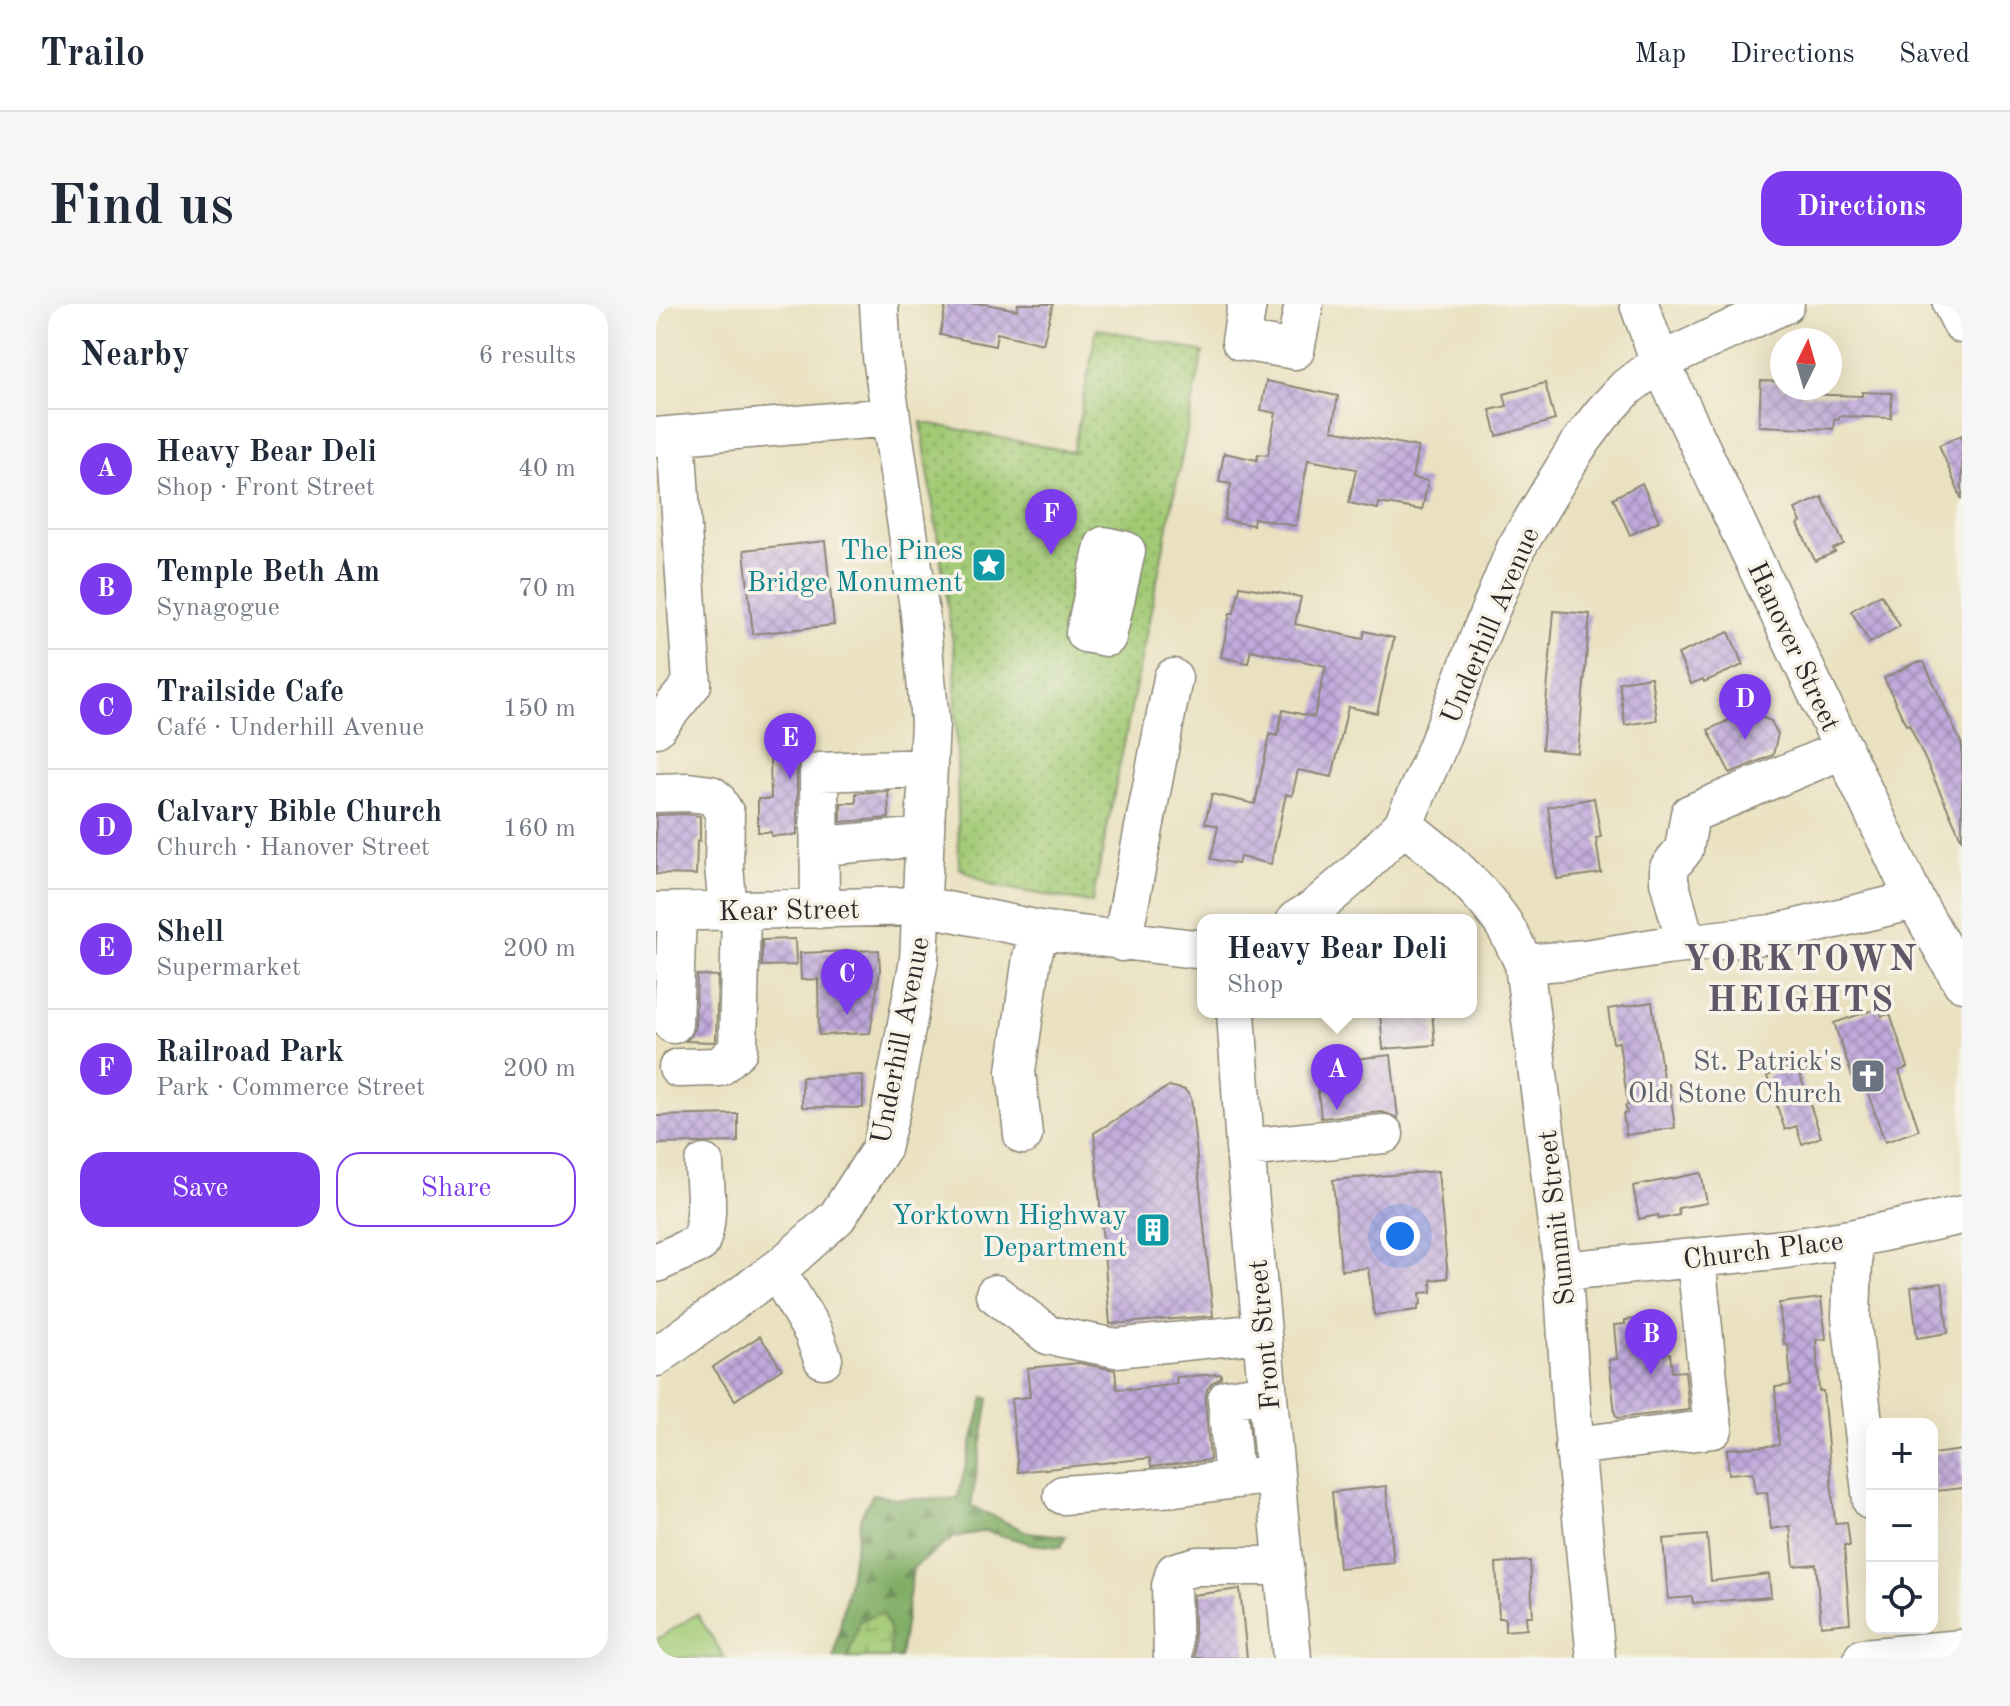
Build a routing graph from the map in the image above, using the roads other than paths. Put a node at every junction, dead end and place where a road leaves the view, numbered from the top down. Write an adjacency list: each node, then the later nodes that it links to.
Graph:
1 (1247, 304): 2 (street)
2 (1304, 304)
3 (1639, 304): 8 (street, Hanover Street)
4 (1785, 304): 8 (street, Underhill Avenue)
5 (1952, 304): 7 (street)
6 (872, 305): 9 (street)
7 (1962, 324)
8 (1660, 362): 13 (street, Hanover Street); 16 (street, Underhill Avenue)
9 (891, 417): 10 (street); 14 (street)
10 (666, 436): 12 (street)
11 (1173, 678): 26 (street)
12 (656, 728)
13 (1844, 749): 19 (street, Hanover Street); 27 (street)
14 (928, 768): 17 (street); 18 (street)
15 (656, 793): 22 (street)
16 (1403, 825): 24 (street, Underhill Avenue); 29 (street, Summit Street)
17 (924, 837): 18 (street); 20 (street)
18 (822, 846): 21 (street)
19 (1915, 900): 27 (street); 30 (street, Hanover Street)
20 (923, 906): 21 (street, Kear Street); 25 (street, Underhill Avenue); 42 (street, Underhill Avenue)
21 (820, 909): 22 (street, Kear Street)
22 (735, 910): 23 (street, Kear Street); 33 (street)
23 (666, 912): 32 (street)
24 (1306, 914)
25 (1040, 930): 26 (street, Underhill Avenue); 35 (street)
26 (1122, 942): 28 (street, Underhill Avenue)
27 (1686, 944): 29 (street)
28 (1197, 949)
29 (1524, 964): 43 (street, Summit Street)
30 (1962, 982)
31 (1236, 1018): 36 (street, Front Street)
32 (673, 1024)
33 (678, 1068)
34 (1384, 1134): 36 (street)
35 (1023, 1135)
36 (1245, 1148): 45 (street, Front Street)
37 (704, 1164): 41 (street)
38 (1962, 1215): 39 (street, Church Place)
39 (1850, 1239): 40 (street, Church Place); 52 (street)
40 (1696, 1258): 43 (street, Church Place); 49 (street)
41 (656, 1263)
42 (777, 1271): 46 (street, Underhill Avenue); 47 (street)
43 (1563, 1271): 49 (street, Summit Street)
44 (995, 1294): 45 (street)
45 (1262, 1333): 48 (street, Front Street)
46 (661, 1343)
47 (823, 1359)
48 (1268, 1393): 50 (street, Front Street); 51 (street)
49 (1574, 1446): 59 (street, Summit Street)
50 (1275, 1474): 51 (street); 54 (street, Front Street)
51 (1234, 1479): 53 (street)
52 (1871, 1490)
53 (1063, 1495)
54 (1284, 1566): 57 (street); 58 (street, Front Street)
55 (1962, 1649): 56 (street)
56 (1882, 1650)
57 (1173, 1658)
58 (1292, 1658)
59 (1596, 1658)

